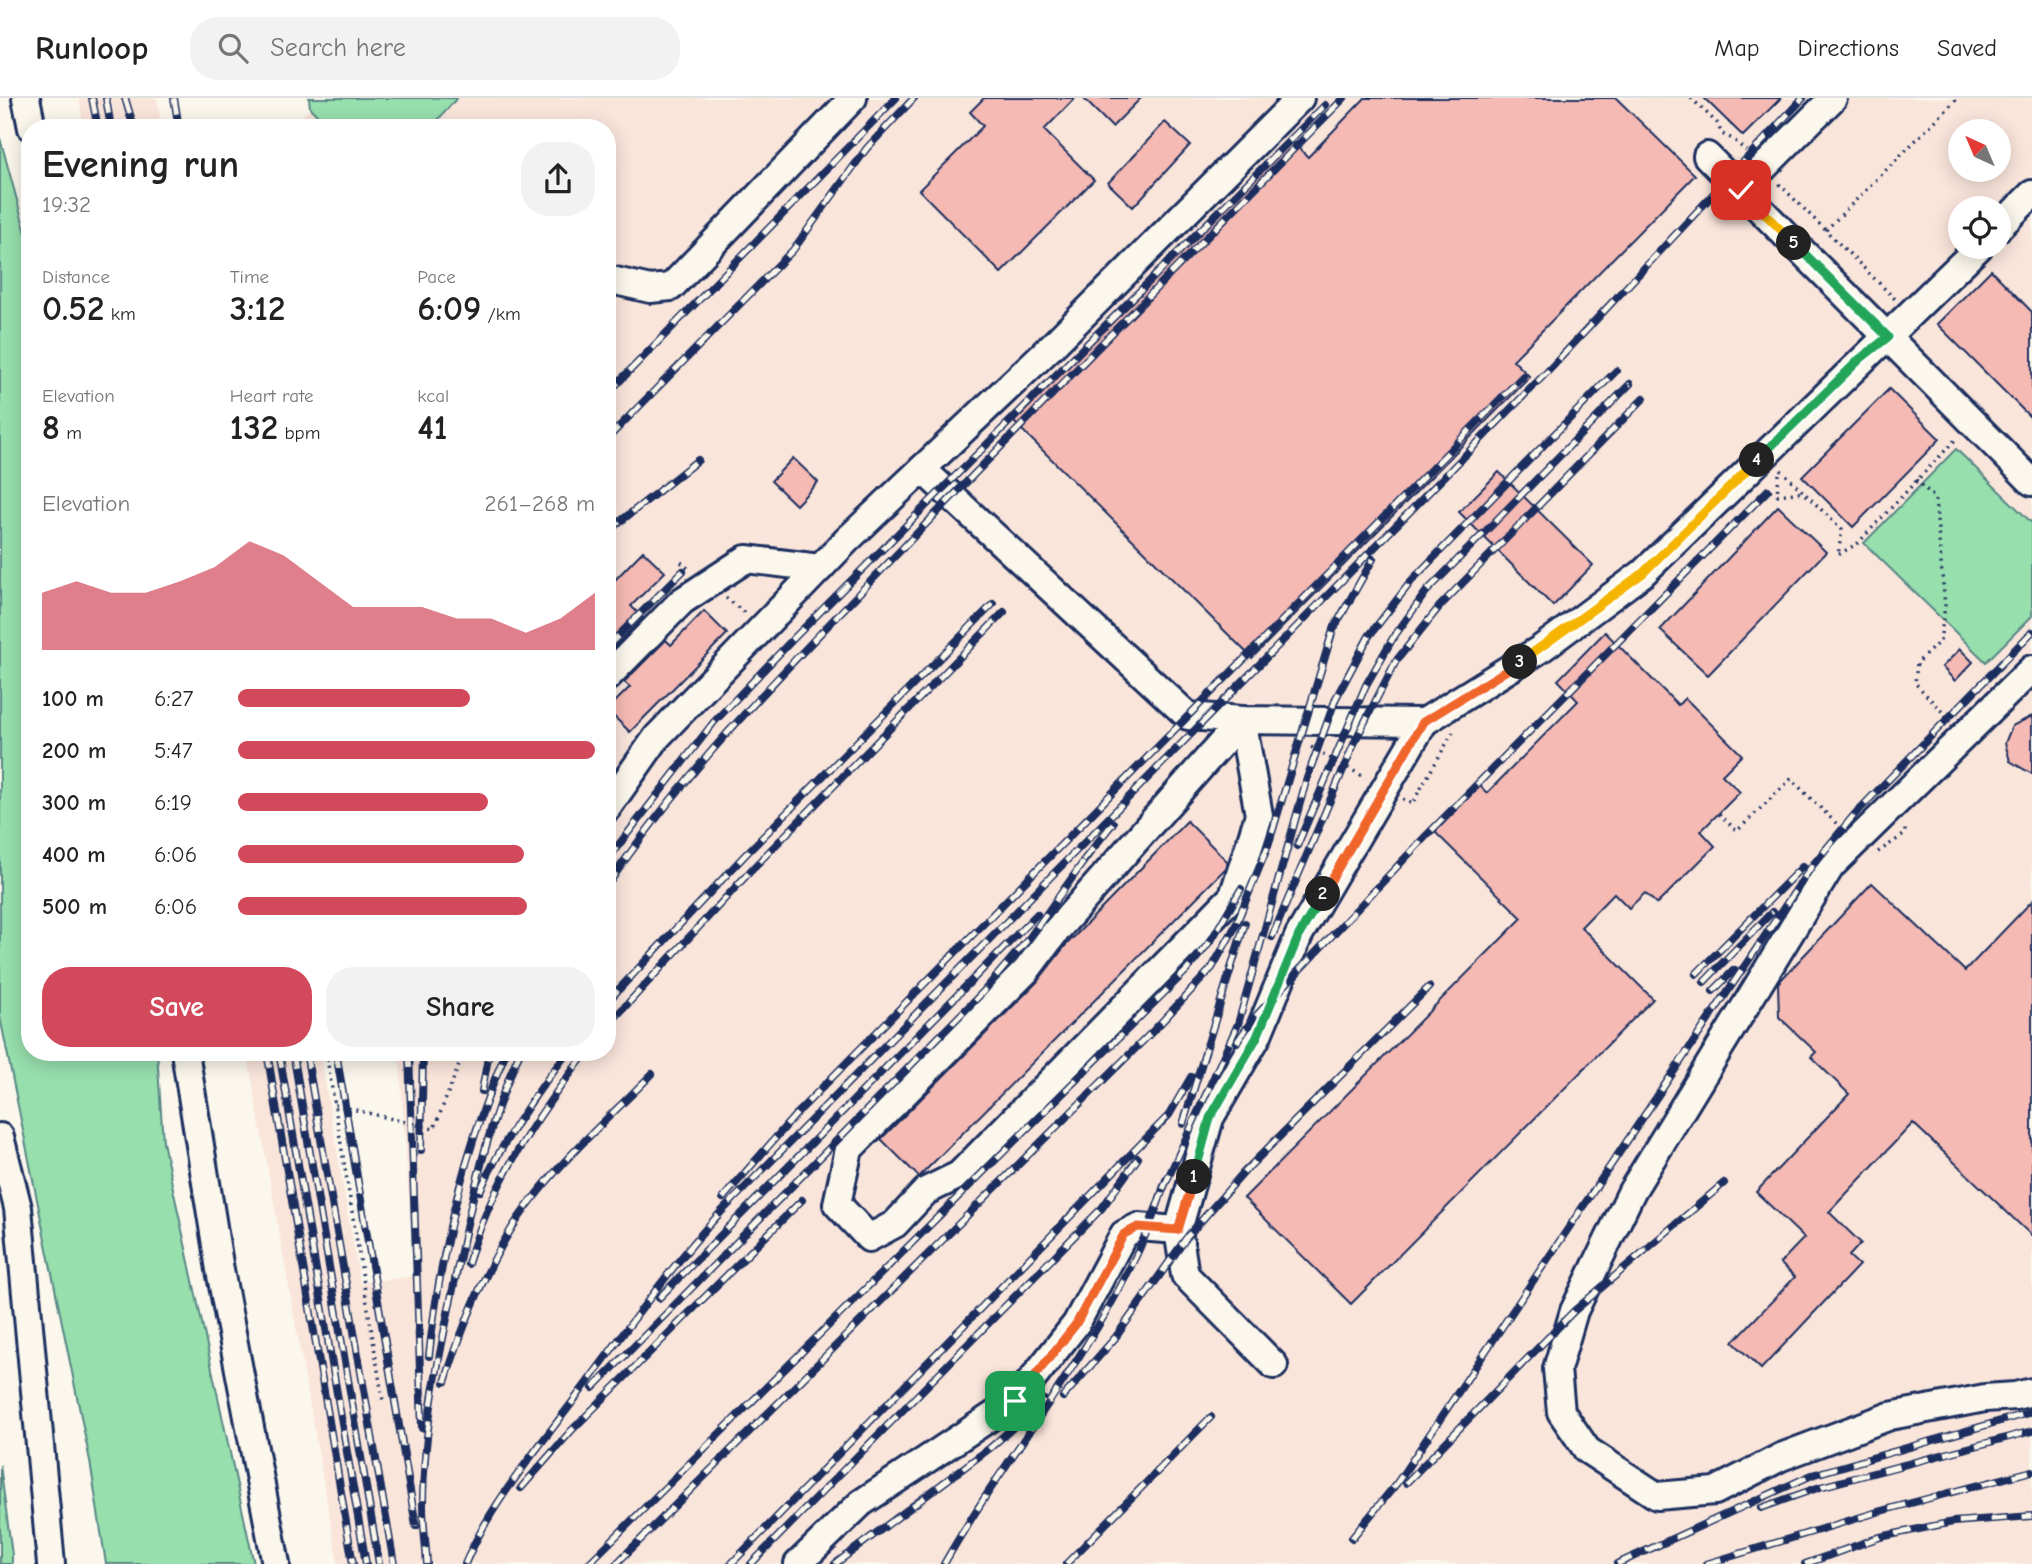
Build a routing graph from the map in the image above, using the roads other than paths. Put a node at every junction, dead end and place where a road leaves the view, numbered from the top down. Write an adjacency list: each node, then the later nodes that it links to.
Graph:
1 (26, 98): 5 (lane)
2 (853, 98): 11 (lane)
3 (1300, 98): 13 (lane)
4 (1833, 98): 7 (lane)
5 (30, 119)
6 (1707, 156): 7 (lane)
7 (1741, 190): 12 (lane)
8 (2032, 194): 9 (lane)
9 (2011, 215)
10 (1967, 259): 12 (lane)
11 (616, 281)
12 (1888, 337): 14 (lane); 19 (lane)
13 (922, 468): 15 (lane); 18 (lane)
14 (2032, 482)
15 (820, 568): 16 (lane); 20 (lane)
16 (616, 668)
17 (2032, 669): 25 (lane)
18 (1242, 720): 18 (lane); 19 (lane)
19 (1423, 722): 23 (lane)
20 (616, 795)
21 (186, 1061): 27 (lane)
22 (0, 1137): 26 (lane)
23 (1178, 1230): 24 (lane); 28 (lane)
24 (1274, 1365)
25 (2032, 1392)
26 (51, 1564)
27 (276, 1564)
28 (798, 1564)

